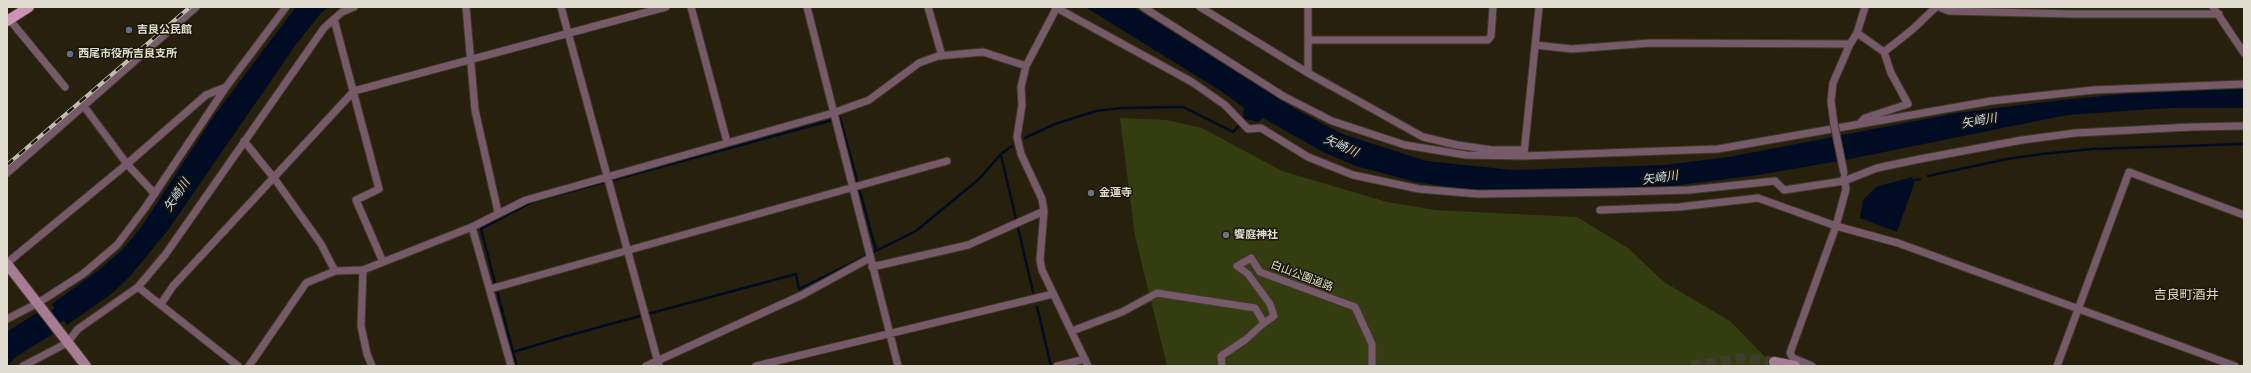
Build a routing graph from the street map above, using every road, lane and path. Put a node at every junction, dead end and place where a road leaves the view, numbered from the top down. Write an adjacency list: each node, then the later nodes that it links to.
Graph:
1 (30, 7): 25 (main road)
2 (196, 7): 41 (street)
3 (286, 7): 39 (street)
4 (354, 7): 24 (street)
5 (466, 7): 34 (street)
6 (561, 7): 27 (street)
7 (666, 7): 27 (street)
8 (691, 7): 46 (street)
9 (807, 7): 42 (street)
10 (928, 7): 33 (street)
11 (1056, 7): 35 (street); 51 (street)
12 (1142, 7): 47 (street)
13 (1200, 7): 36 (street)
14 (1308, 7): 28 (street)
15 (1493, 7): 28 (street)
16 (1538, 7): 30 (street)
17 (1865, 7): 26 (street)
18 (1936, 7): 31 (street)
19 (1939, 7): 22 (street)
20 (2075, 7): 22 (street)
21 (2213, 7): 23 (street)
22 (2072, 14): 23 (street)
23 (2219, 14): 32 (street)
24 (334, 19): 40 (street); 45 (street)
25 (8, 20): 38 (street)
26 (1857, 33): 29 (street); 31 (street)
27 (569, 34): 34 (street); 53 (street)
28 (1308, 40): 36 (street)
29 (1850, 44): 30 (street); 51 (street, bridge)
30 (1535, 45): 47 (street)
31 (1884, 52): 43 (street)
32 (2244, 53)
33 (942, 56): 35 (street); 42 (street)
34 (470, 61): 40 (street); 58 (street)
35 (1026, 66): 57 (street)
36 (1308, 73): 47 (street)
37 (2244, 84): 43 (street)
38 (65, 87)
39 (226, 87): 49 (street); 55 (street)
40 (354, 91): 52 (street); 64 (street)
41 (83, 106): 49 (street); 50 (street)
42 (833, 113): 46 (street); 54 (street)
43 (1861, 122): 47 (street)
44 (2244, 126): 51 (street)
45 (244, 141): 52 (street); 69 (street)
46 (727, 142): 53 (street)
47 (1524, 153)
48 (947, 161): 54 (street)
49 (127, 164): 55 (street); 65 (street)
50 (7, 173)
51 (1844, 177): 60 (street)
52 (274, 178): 68 (street); 72 (street)
53 (606, 178): 58 (street); 62 (street)
54 (853, 186): 62 (street); 63 (street)
55 (154, 193): 73 (street)
56 (1600, 210): 60 (street)
57 (1044, 211): 66 (street); 71 (street)
58 (498, 212): 61 (street)
59 (2244, 215): 74 (street)
60 (1836, 226): 74 (street); 96 (street)
61 (472, 227): 64 (street); 70 (street)
62 (626, 250): 70 (street); 81 (street)
63 (870, 258): 66 (street); 81 (street)
64 (383, 262): 67 (street)
65 (7, 264): 73 (street)
66 (872, 267): 78 (street)
67 (363, 270): 68 (street); 87 (street)
68 (335, 271): 86 (street)
69 (138, 287): 72 (street); 79 (street)
70 (490, 289): 88 (street)
71 (1052, 294): 77 (street); 78 (street)
72 (161, 304): 85 (street)
73 (39, 305): 75 (street); 79 (street)
74 (2078, 309): 97 (street); 98 (street)
75 (7, 319)
76 (1264, 323): 77 (street); 93 (street); 94 (street, 白山公園道路)
77 (1072, 331): 82 (street)
78 (890, 335): 90 (street); 91 (street)
79 (67, 343): 83 (street); 84 (street)
80 (1774, 362): 95 (street)
81 (658, 363): 89 (street)
82 (1086, 363): 92 (street)
83 (23, 366)
84 (86, 366)
85 (238, 366)
86 (249, 366)
87 (372, 366)
88 (511, 366)
89 (646, 366)
90 (756, 366)
91 (898, 366)
92 (1057, 366)
93 (1222, 366)
94 (1372, 366)
95 (1796, 366)
96 (1812, 366)
97 (2057, 366)
98 (2235, 366)

